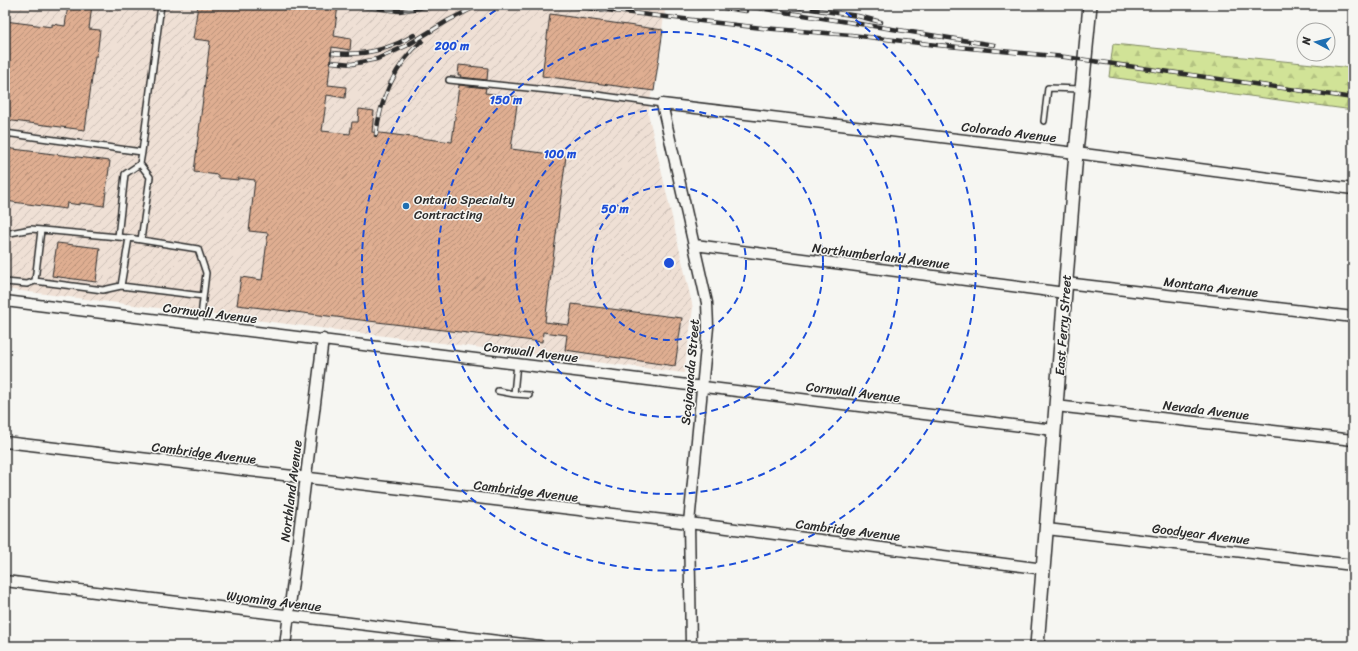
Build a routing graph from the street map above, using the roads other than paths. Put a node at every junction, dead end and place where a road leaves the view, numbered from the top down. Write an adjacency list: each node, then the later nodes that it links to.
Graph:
1 (161, 5): 8 (lane)
2 (1090, 5): 4 (street, East Ferry Street)
3 (449, 80): 5 (lane)
4 (1082, 89): 6 (lane); 9 (street, East Ferry Street)
5 (662, 104): 9 (street, Colorado Avenue); 17 (street, Scajaquada Street)
6 (1044, 121)
7 (5, 133): 8 (lane)
8 (142, 152): 10 (lane)
9 (1076, 153): 11 (street, Colorado Avenue); 21 (street, East Ferry Street)
10 (140, 164): 14 (lane); 16 (lane)
11 (1353, 189)
12 (41, 230): 13 (lane); 14 (lane); 18 (lane)
13 (5, 234)
14 (118, 237): 15 (lane)
15 (129, 238): 16 (lane); 20 (lane)
16 (141, 240): 22 (lane)
17 (695, 245): 21 (street, Northumberland Avenue); 28 (street, Scajaquada Street)
18 (35, 281): 19 (lane); 20 (lane)
19 (5, 282)
20 (122, 286): 22 (lane)
21 (1065, 288): 24 (street, Montana Avenue); 32 (street, East Ferry Street)
22 (203, 296): 25 (lane)
23 (5, 301): 25 (street, Cornwall Avenue)
24 (1353, 317)
25 (200, 325): 26 (street, Cornwall Avenue)
26 (323, 339): 27 (street, Cornwall Avenue); 36 (street, Northland Avenue)
27 (517, 363): 28 (street, Cornwall Avenue); 30 (lane)
28 (702, 386): 33 (street, Cornwall Avenue); 37 (street, Scajaquada Street)
29 (498, 391): 30 (lane)
30 (514, 394): 31 (lane)
31 (529, 395)
32 (1056, 406): 33 (street, East Ferry Street); 34 (street, Nevada Avenue)
33 (1054, 430): 38 (street, East Ferry Street)
34 (1353, 440)
35 (5, 442): 36 (street, Cambridge Avenue)
36 (306, 477): 37 (street, Cambridge Avenue); 42 (street, Northland Avenue)
37 (689, 523): 40 (street, Cambridge Avenue); 45 (street, Scajaquada Street)
38 (1047, 529): 39 (street, Goodyear Avenue); 40 (street, East Ferry Street)
39 (1353, 565)
40 (1044, 569): 46 (street, East Ferry Street)
41 (5, 582): 42 (street, Wyoming Avenue)
42 (289, 615): 43 (street, Northland Avenue); 44 (street, Wyoming Avenue)
43 (285, 646)
44 (540, 646)
45 (691, 646)
46 (1037, 646)

